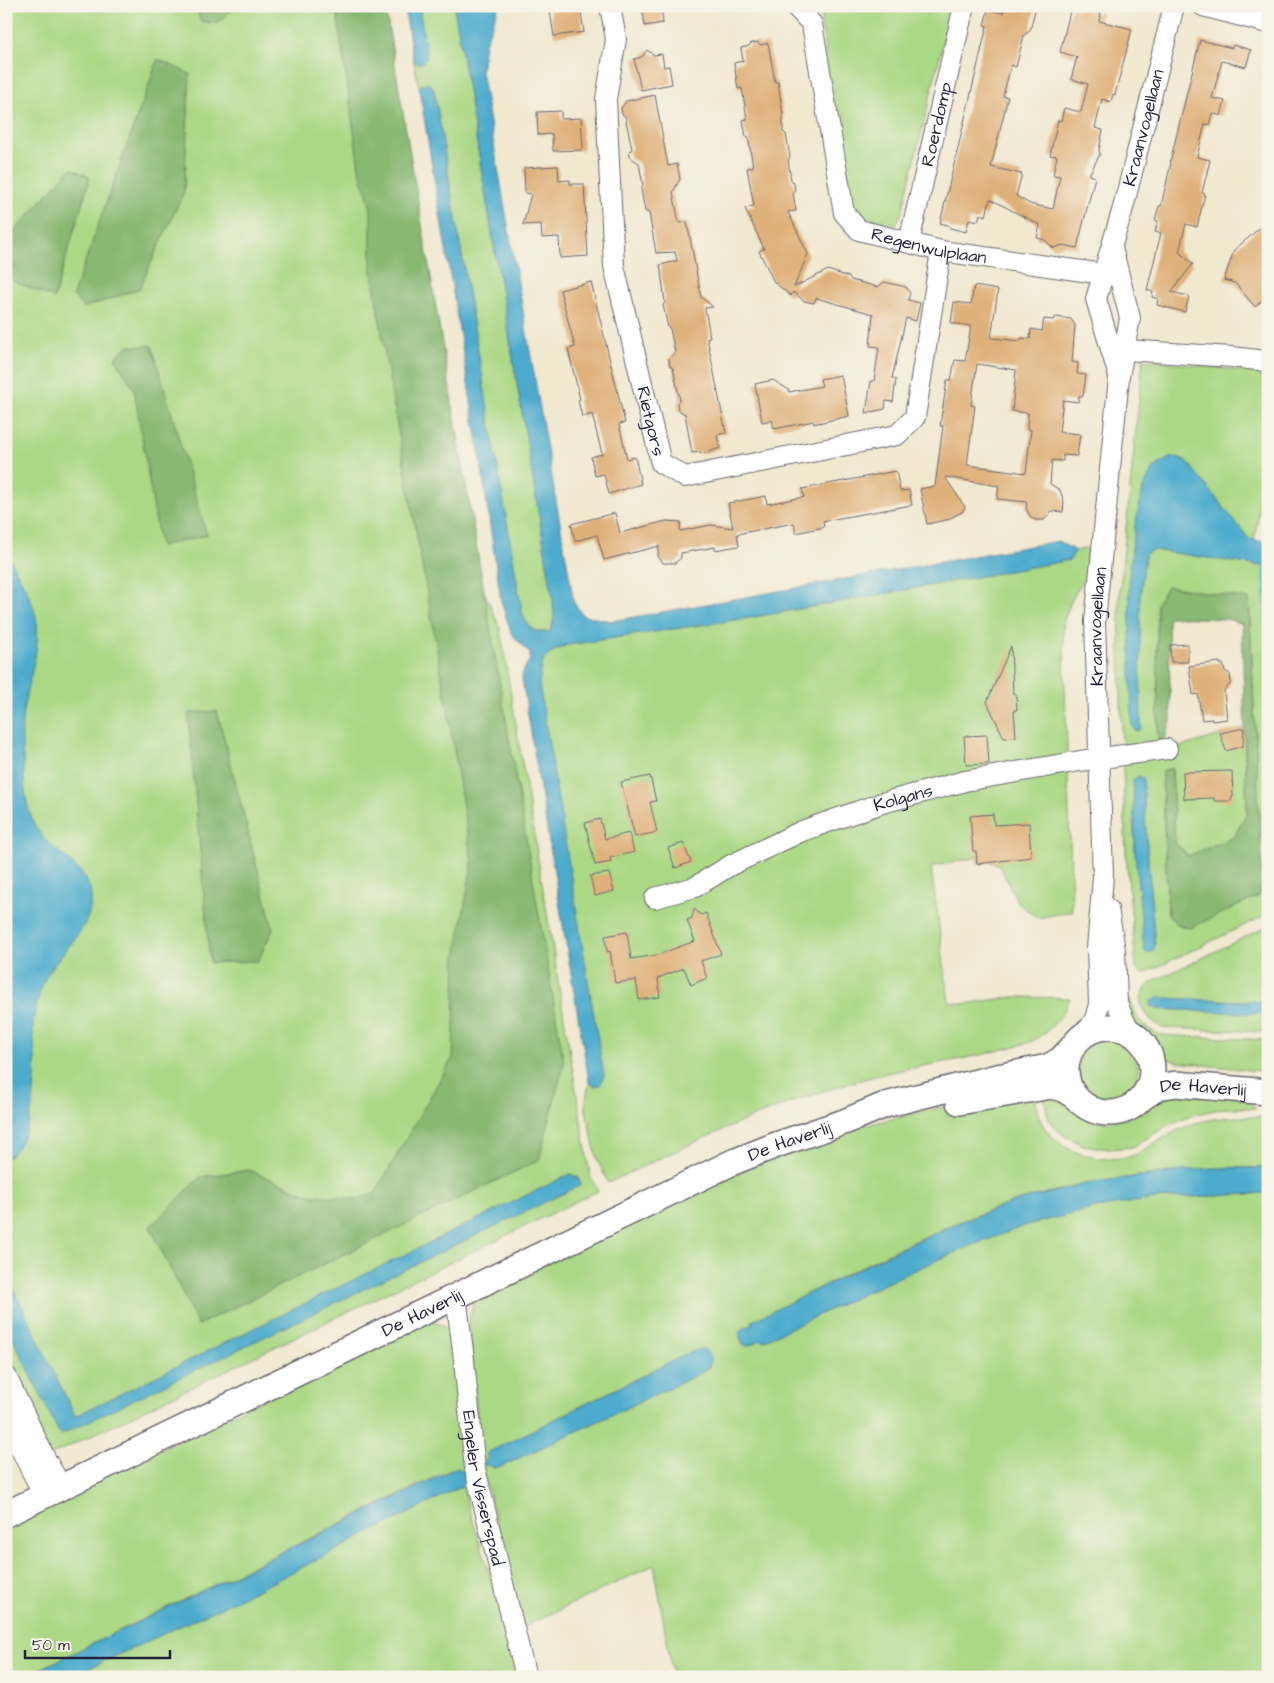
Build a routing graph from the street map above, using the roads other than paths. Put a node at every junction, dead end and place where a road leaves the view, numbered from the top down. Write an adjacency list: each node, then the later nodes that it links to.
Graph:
1 (610, 6): 8 (street, Rietgors)
2 (795, 6): 7 (street, Regenwulplaan)
3 (964, 6): 7 (street, Roerdomp)
4 (1174, 6): 9 (street, Kraanvogellaan)
5 (1203, 6): 6 (street)
6 (1268, 22)
7 (909, 242): 8 (street, Regenwulplaan)
8 (941, 251): 9 (street, Regenwulplaan)
9 (1111, 275): 10 (street, Kraanvogellaan); 10 (street, Kraanvogellaan)
10 (1117, 349): 11 (street); 13 (street, Kraanvogellaan)
11 (1267, 363)
12 (1167, 749): 13 (street, Kolgans)
13 (1099, 758): 14 (street, Kraanvogellaan); 15 (street, Kolgans)
14 (1103, 877): 16 (street, Kraanvogellaan); 17 (street, Kraanvogellaan)
15 (655, 898)
16 (1078, 1042): 17 (street); 20 (street); 22 (street, De Haverlij)
17 (1140, 1042): 18 (street, De Haverlij); 21 (street)
18 (1268, 1079)
19 (1268, 1092): 21 (street, De Haverlij)
20 (1074, 1096): 21 (street); 22 (street, De Haverlij)
21 (1142, 1098)
22 (844, 1122): 23 (street, De Haverlij)
23 (456, 1296): 26 (street, De Haverlij); 28 (street, Engeler Visserspad)
24 (6, 1376): 26 (street)
25 (6, 1419): 26 (street)
26 (53, 1492): 27 (street, De Haverlij)
27 (6, 1514)
28 (526, 1677)

